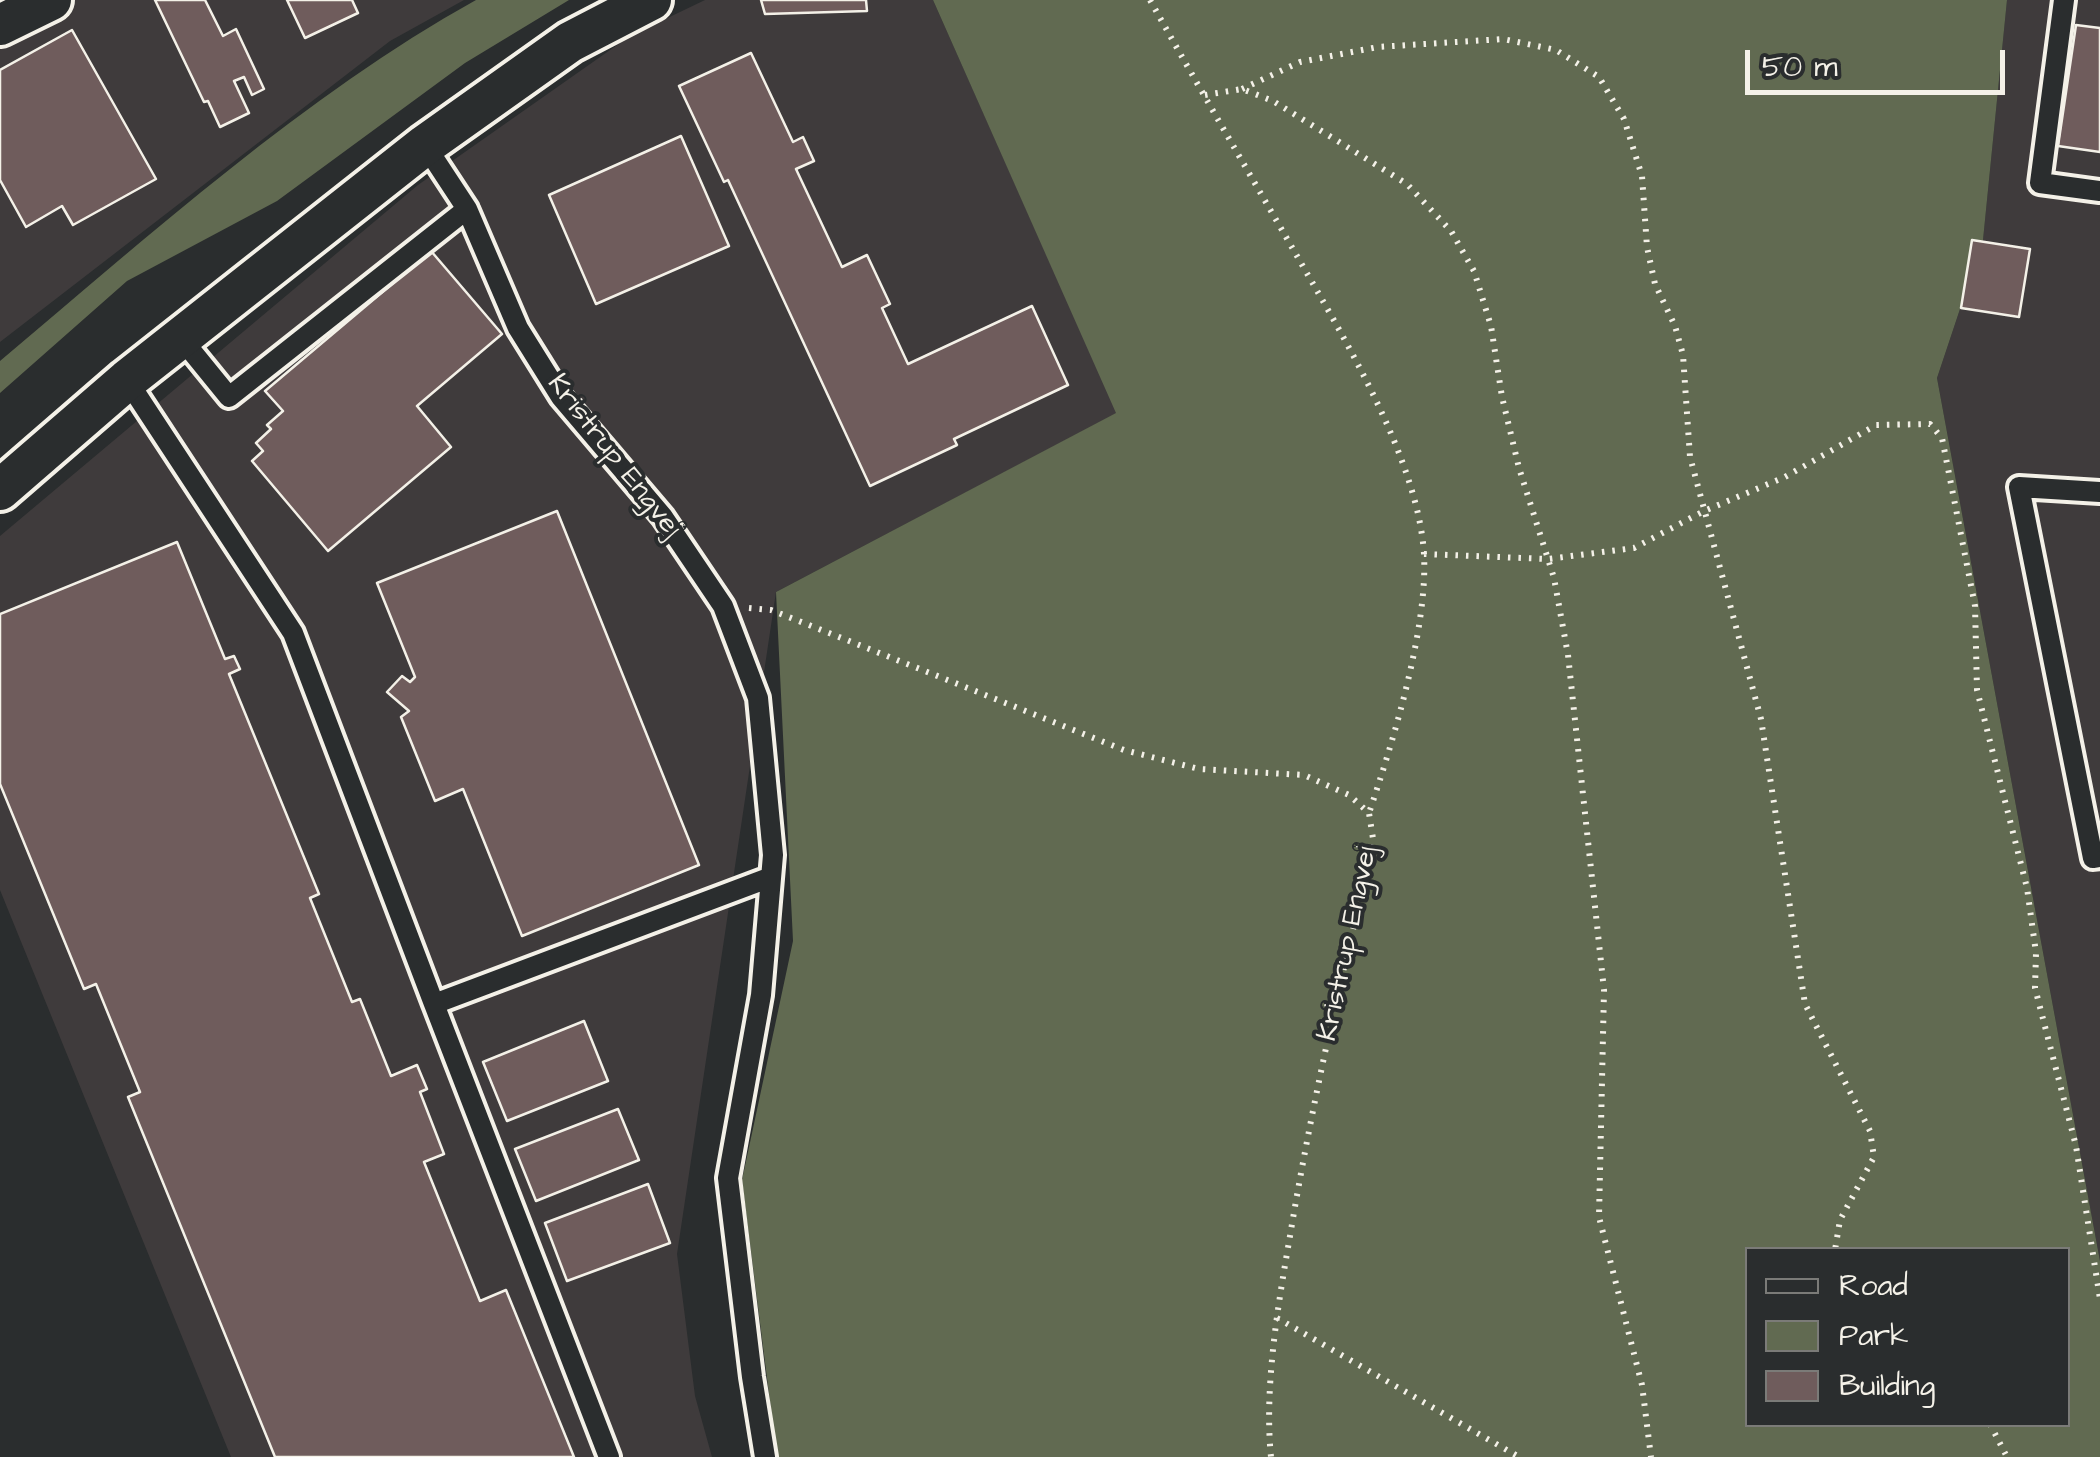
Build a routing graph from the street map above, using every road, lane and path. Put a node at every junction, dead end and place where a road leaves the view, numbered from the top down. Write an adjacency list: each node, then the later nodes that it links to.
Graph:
1 (51, 0): 5 (street)
2 (651, 0): 8 (street)
3 (1150, 0): 7 (path)
4 (2064, 0): 9 (lane)
5 (0, 26)
6 (1242, 89): 7 (path); 15 (path); 17 (path)
7 (1204, 95): 16 (path)
8 (426, 144): 10 (lane, Kristrup Engvej); 11 (street)
9 (2100, 191)
10 (468, 209): 11 (lane); 18 (lane, Kristrup Engvej)
11 (181, 338): 12 (street)
12 (127, 380): 13 (street); 22 (lane)
13 (0, 490)
14 (2100, 492): 20 (lane)
15 (1704, 511): 17 (path); 23 (path); 24 (path)
16 (1424, 554): 17 (path); 19 (path)
17 (1548, 559): 31 (path)
18 (723, 606): 19 (path, Kristrup Engvej); 21 (lane, Kristrup Engvej)
19 (1369, 812): 25 (path, Kristrup Engvej)
20 (2100, 858)
21 (771, 877): 22 (lane); 28 (lane, Kristrup Engvej)
22 (434, 1004): 27 (lane)
23 (1836, 1247)
24 (2100, 1299)
25 (1278, 1318): 29 (path, Kristrup Engvej); 30 (path)
26 (1991, 1427): 32 (path)
27 (609, 1457)
28 (766, 1457)
29 (1272, 1457)
30 (1519, 1457)
31 (1651, 1457)
32 (2006, 1457)

